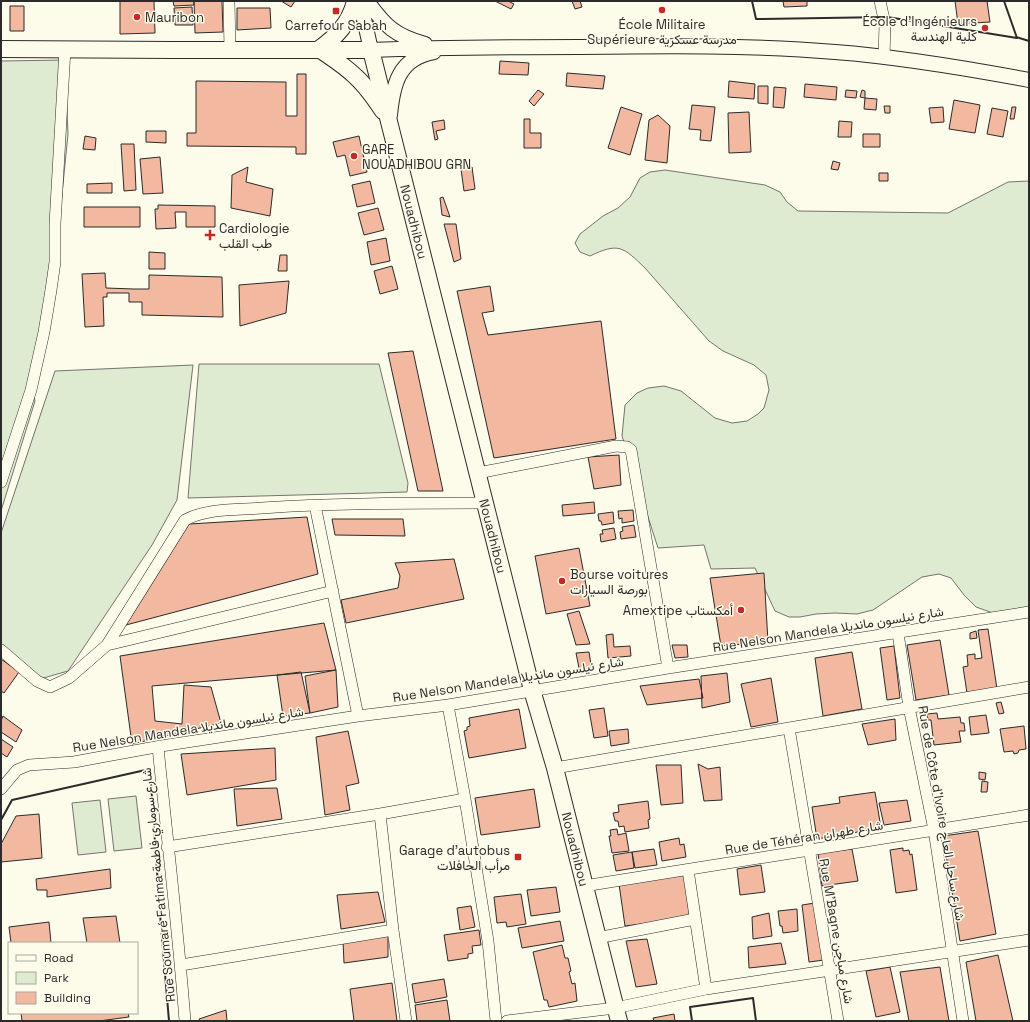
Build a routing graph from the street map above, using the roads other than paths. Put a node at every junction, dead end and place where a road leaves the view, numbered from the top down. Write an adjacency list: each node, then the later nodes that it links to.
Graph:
1 (229, 1): 10 (street)
2 (355, 1): 9 (highway)
3 (360, 1): 11 (main road)
4 (367, 1): 6 (main road)
5 (880, 1): 12 (street)
6 (458, 47): 11 (main road); 12 (main road); 14 (main road)
7 (1, 49): 8 (highway)
8 (65, 49): 10 (highway); 16 (street)
9 (319, 49): 10 (highway); 11 (highway); 14 (highway)
10 (230, 50)
11 (371, 50): 14 (highway, Nouadhibou)
12 (884, 57): 13 (main road)
13 (1029, 80)
14 (389, 120): 15 (highway, Nouadhibou)
15 (478, 473): 17 (highway, Nouadhibou); 24 (street)
16 (1, 482)
17 (485, 503): 18 (street); 26 (highway, Nouadhibou)
18 (315, 505): 19 (street); 22 (street)
19 (333, 591): 22 (street); 29 (street)
20 (1029, 612): 21 (street, Rue Nelson Mandela شارع نيلسون مانديلا)
21 (898, 633): 24 (street, Rue Nelson Mandela شارع نيلسون مانديلا); 28 (street, Rue de Côte d'Ivoire شارع ساحل العاج)
22 (107, 645): 23 (street)
23 (1, 650)
24 (668, 668): 26 (street, Rue Nelson Mandela شارع نيلسون مانديلا)
25 (1029, 687): 28 (street)
26 (532, 690): 27 (street, Rue Nelson Mandela شارع نيلسون مانديلا); 32 (highway, Nouadhibou)
27 (448, 705): 29 (street, Rue Nelson Mandela شارع نيلسون مانديلا); 34 (street)
28 (909, 707): 30 (street); 37 (street, Rue de Côte d'Ivoire شارع ساحل العاج)
29 (358, 716): 31 (street, Rue Nelson Mandela شارع نيلسون مانديلا)
30 (789, 728): 32 (street); 39 (street, Rue M'Bagne شارع مباجن)
31 (158, 747): 33 (street, Rue Nelson Mandela شارع نيلسون مانديلا); 38 (street, Rue Soumaré Fatima شارع سوماري فاطمة)
32 (555, 768): 41 (highway, Nouadhibou)
33 (1, 789)
34 (465, 799): 35 (street); 53 (street)
35 (380, 814): 38 (street); 43 (street)
36 (1029, 815): 37 (street, Rue de Téhéran شارع طهران)
37 (934, 830): 39 (street, Rue de Téhéran شارع طهران); 46 (street, Rue de Côte d'Ivoire شارع ساحل العاج)
38 (167, 847): 47 (street, Rue Soumaré Fatima شارع سوماري فاطمة)
39 (809, 850): 40 (street, Rue de Téhéran شارع طهران); 48 (street, Rue M'Bagne شارع مباجن)
40 (688, 870): 41 (street, Rue de Téhéran شارع طهران); 42 (street)
41 (584, 886): 44 (highway, Nouadhibou)
42 (695, 919): 44 (street); 49 (street)
43 (393, 930): 47 (street); 52 (street)
44 (597, 938): 50 (highway, Nouadhibou)
45 (1029, 940): 46 (street)
46 (952, 951): 48 (street); 56 (street, Rue de Côte d'Ivoire شارع ساحل العاج)
47 (180, 965): 51 (street, Rue Soumaré Fatima شارع سوماري فاطمة)
48 (829, 970): 49 (street); 55 (street, Rue M'Bagne شارع مباجن)
49 (706, 989): 50 (street)
50 (617, 1014): 54 (street)
51 (184, 1021)
52 (406, 1021)
53 (496, 1021)
54 (507, 1021)
55 (838, 1021)
56 (963, 1021)

